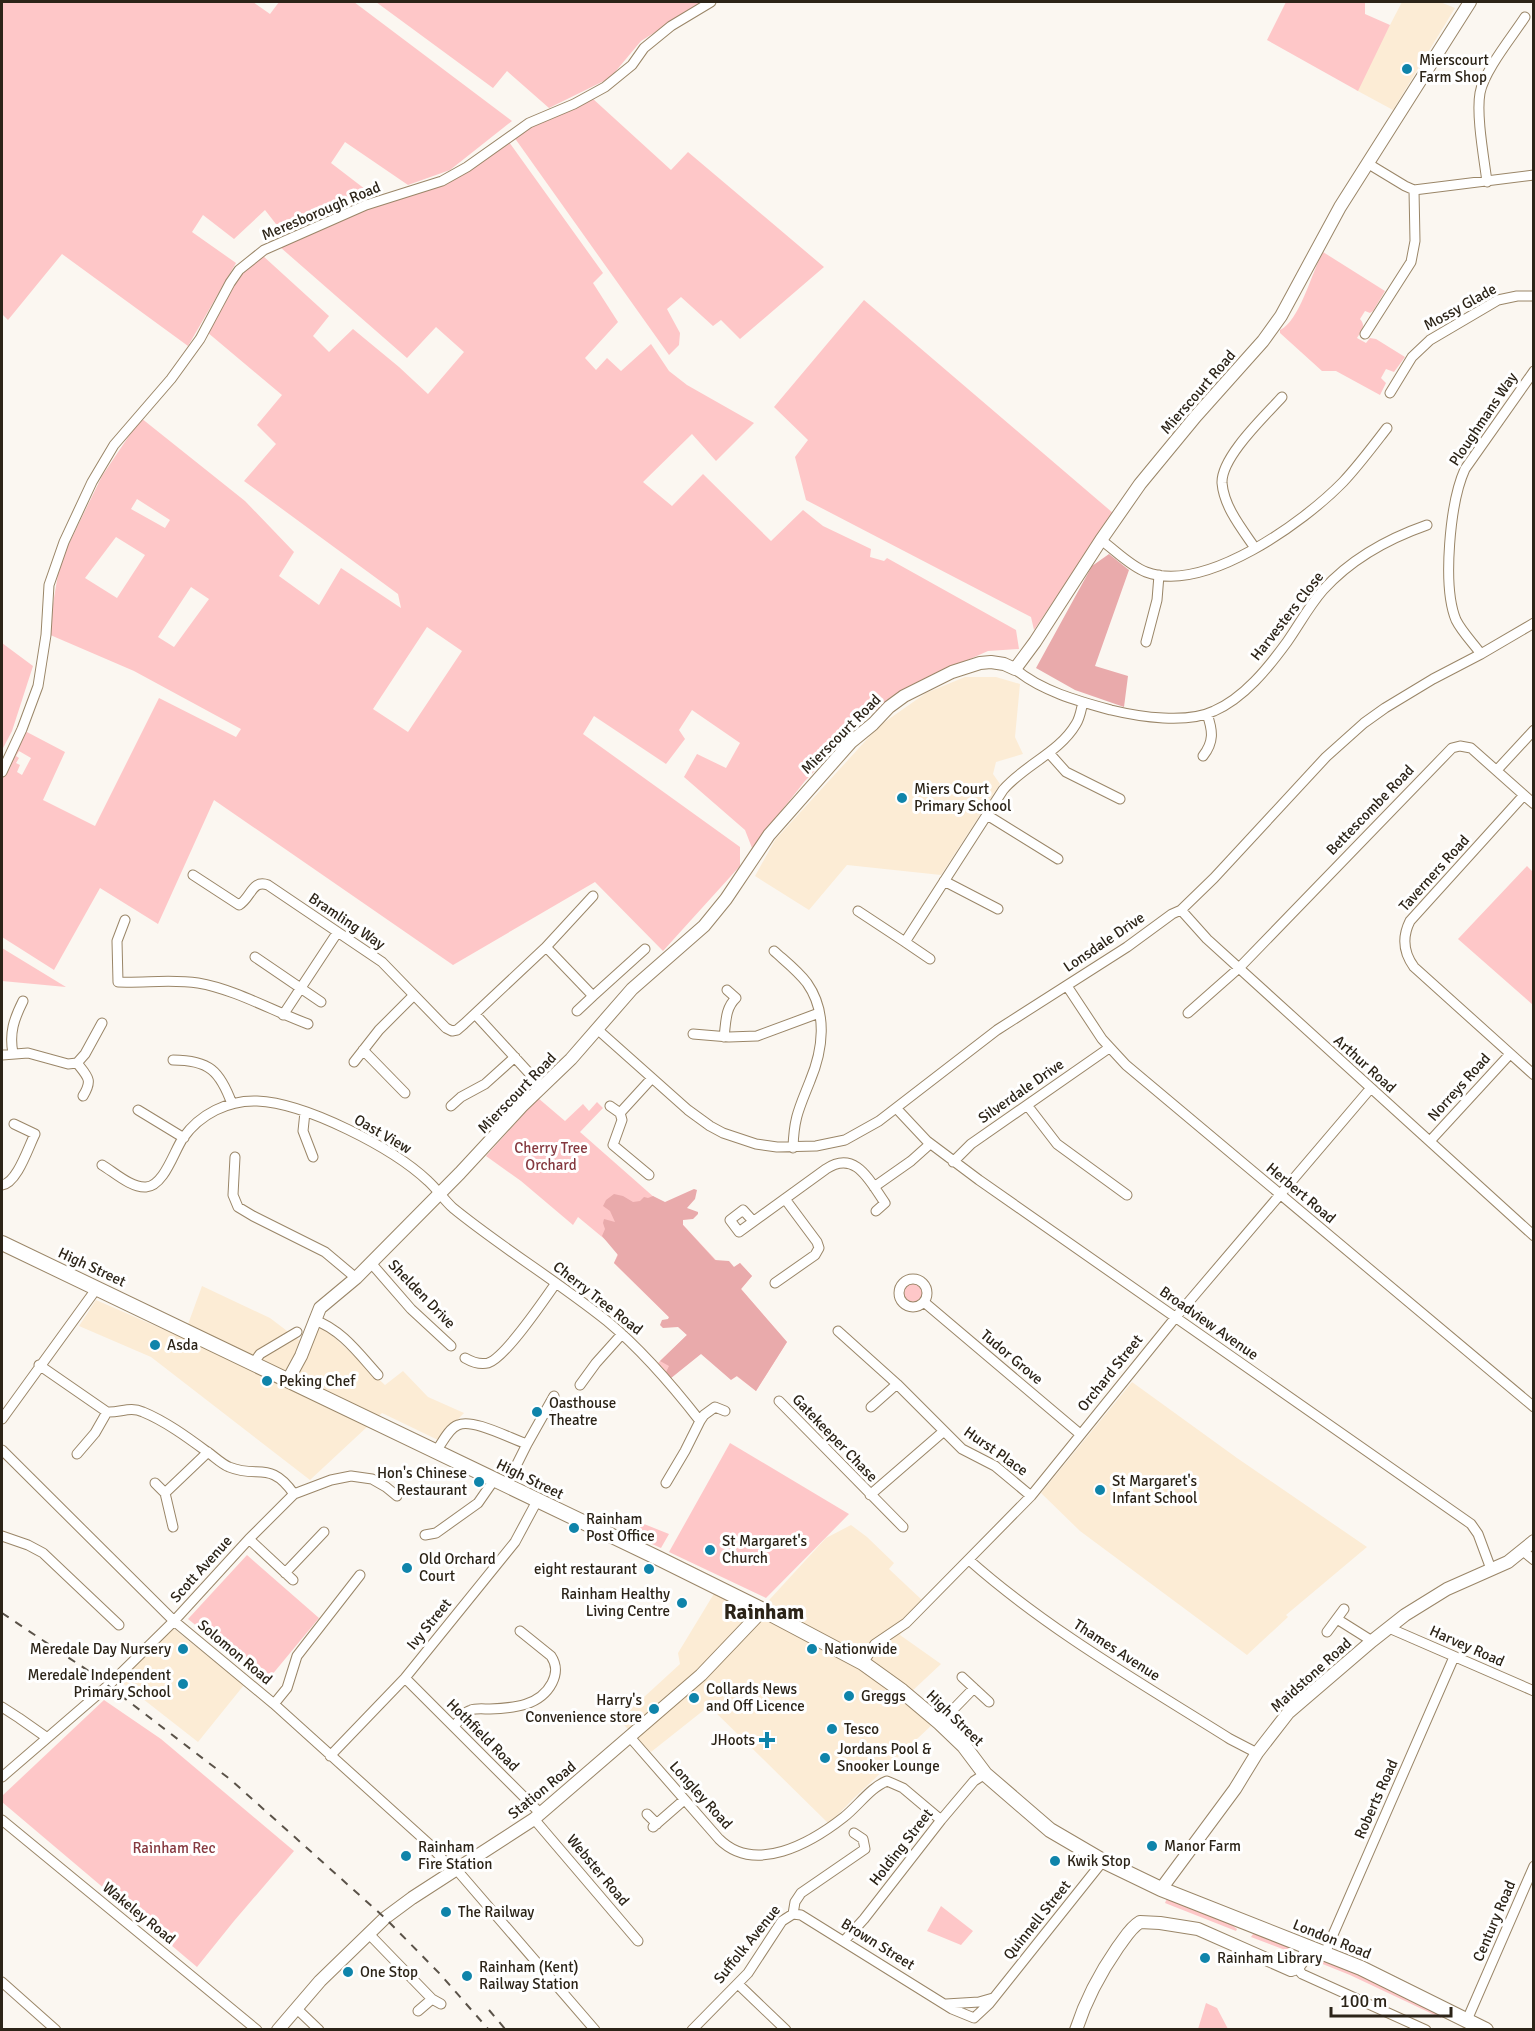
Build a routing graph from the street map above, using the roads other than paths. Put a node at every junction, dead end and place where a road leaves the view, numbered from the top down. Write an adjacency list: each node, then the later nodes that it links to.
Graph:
1 (711, 2): 28 (street, Meresborough Road)
2 (1470, 2): 4 (street, Mierscourt Road)
3 (1525, 17): 6 (street)
4 (1368, 163): 7 (street); 15 (street, Mierscourt Road)
5 (1533, 175): 6 (street)
6 (1487, 182): 7 (street)
7 (1414, 190): 9 (street)
8 (1533, 296): 11 (street, Mossy Glade)
9 (1365, 334)
10 (1533, 371): 20 (street, Ploughmans Way)
11 (1390, 393)
12 (1282, 397): 16 (street)
13 (1387, 428): 16 (street)
14 (1427, 525): 23 (street, Harvesters Close)
15 (1101, 540): 17 (street); 21 (street, Mierscourt Road)
16 (1255, 548): 17 (street)
17 (1159, 575): 19 (street)
18 (1533, 623): 20 (street, Lonsdale Drive)
19 (1146, 642)
20 (1481, 654): 38 (street, Lonsdale Drive)
21 (1015, 669): 22 (street, Harvesters Close); 63 (street, Mierscourt Road)
22 (1083, 702): 23 (street, Harvesters Close); 25 (street)
23 (1207, 714): 26 (street)
24 (1533, 730): 27 (street)
25 (1049, 753): 30 (street); 32 (street)
26 (1203, 756)
27 (1497, 771): 29 (street, Bettescombe Road); 48 (street, Bettescombe Road)
28 (2, 772)
29 (1524, 795): 31 (street, Bettescombe Road); 69 (street, Taverners Road)
30 (1120, 799)
31 (1533, 804)
32 (987, 815): 33 (street); 35 (street)
33 (1058, 859)
34 (193, 875): 41 (street, Bramling Way)
35 (944, 881): 37 (street); 42 (street)
36 (593, 896): 43 (street, Bramling Way)
37 (998, 909)
38 (1181, 910): 48 (street, Arthur Road); 49 (street, Lonsdale Drive)
39 (858, 911): 42 (street)
40 (125, 920): 60 (street)
41 (337, 933): 50 (street); 52 (street, Bramling Way)
42 (904, 942): 47 (street)
43 (546, 947): 53 (street); 59 (street, Bramling Way)
44 (645, 949): 53 (street)
45 (774, 951): 57 (street)
46 (255, 957): 50 (street)
47 (930, 959)
48 (1239, 968): 58 (street, Bettescombe Road); 78 (street, Arthur Road)
49 (1067, 986): 66 (street, Herbert Road); 85 (street, Lonsdale Drive)
50 (300, 988): 55 (street); 60 (street)
51 (727, 990): 65 (street)
52 (414, 995): 59 (street, Bramling Way); 67 (street)
53 (593, 996): 56 (street)
54 (23, 1001): 68 (street)
55 (321, 1002)
56 (578, 1011)
57 (819, 1013): 65 (street); 93 (street)
58 (1188, 1013)
59 (475, 1014): 71 (street)
60 (283, 1015): 62 (street)
61 (102, 1023): 74 (street)
62 (308, 1024)
63 (597, 1029): 76 (street, Lonsdale Drive); 77 (street, Mierscourt Road)
64 (693, 1034): 65 (street)
65 (724, 1037)
66 (1109, 1048): 82 (street, Silverdale Drive); 102 (street, Herbert Road)
67 (363, 1050): 73 (street); 79 (street)
68 (13, 1053): 70 (street); 74 (street)
69 (1510, 1054): 75 (street, Taverners Road); 91 (street, Norreys Road)
70 (2, 1055)
71 (515, 1057): 77 (street); 83 (street)
72 (173, 1060): 81 (street)
73 (354, 1062)
74 (77, 1063): 80 (street)
75 (1533, 1075)
76 (652, 1078): 88 (street); 93 (street, Lonsdale Drive)
77 (541, 1086): 101 (street, Mierscourt Road)
78 (1370, 1089): 91 (street, Arthur Road); 102 (street, Orchard Street)
79 (405, 1093)
80 (83, 1096)
81 (232, 1104): 87 (street, Oast View); 90 (street, Oast View)
82 (1027, 1105): 96 (street, Silverdale Drive); 103 (street)
83 (451, 1106)
84 (610, 1106): 88 (street)
85 (897, 1108): 92 (street, Broadview Avenue); 93 (street, Lonsdale Drive)
86 (138, 1110): 90 (street)
87 (305, 1112): 95 (street); 101 (street, Oast View)
88 (620, 1113): 98 (street)
89 (14, 1124): 99 (street)
90 (184, 1138): 97 (street, Oast View)
91 (1430, 1141): 107 (street, Arthur Road)
92 (930, 1144): 96 (street, Broadview Avenue); 100 (street)
93 (793, 1148)
94 (235, 1157): 110 (street)
95 (313, 1157)
96 (953, 1162): 115 (street, Broadview Avenue)
97 (102, 1165)
98 (649, 1175)
99 (2, 1185)
100 (874, 1187): 104 (street); 105 (street)
101 (440, 1193): 109 (street, Mierscourt Road); 111 (street, Cherry Tree Road)
102 (1279, 1194): 115 (street, Orchard Street); 131 (street, Herbert Road)
103 (1127, 1195)
104 (785, 1199): 106 (street); 112 (street)
105 (876, 1211)
106 (753, 1221)
107 (1533, 1236)
108 (2, 1243): 113 (main road, High Street)
109 (371, 1263): 110 (street, Mierscourt Road); 120 (street, Shelden Drive)
110 (356, 1278): 116 (street, Mierscourt Road)
111 (556, 1283): 118 (street, Cherry Tree Road); 121 (street)
112 (775, 1283)
113 (97, 1288): 122 (main road, High Street); 123 (street)
114 (924, 1302): 137 (street, Tudor Grove)
115 (1175, 1318): 137 (street, Orchard Street); 163 (street, Broadview Avenue)
116 (314, 1320): 124 (street); 125 (street, Mierscourt Road)
117 (297, 1332): 122 (street)
118 (622, 1334): 127 (street); 135 (street, Cherry Tree Road)
119 (840, 1337): 126 (street, Hurst Place)
120 (451, 1346)
121 (465, 1358)
122 (253, 1364): 125 (main road, High Street)
123 (39, 1365): 133 (street); 134 (street)
124 (378, 1375)
125 (288, 1380): 140 (main road, High Street)
126 (897, 1384): 130 (street); 136 (street, Hurst Place)
127 (580, 1385)
128 (554, 1396): 138 (street)
129 (779, 1401): 149 (street, Gatekeeper Chase)
130 (871, 1407)
131 (1533, 1407)
132 (725, 1411): 135 (street)
133 (107, 1412): 141 (street); 142 (street)
134 (2, 1419)
135 (700, 1421): 146 (street)
136 (944, 1431): 143 (street, Hurst Place); 151 (street, Hurst Place)
137 (1080, 1434): 151 (street, Orchard Street)
138 (527, 1444): 140 (street); 145 (street)
139 (2, 1450): 170 (street, Solomon Road)
140 (436, 1450): 145 (main road, High Street)
141 (208, 1452): 147 (street); 148 (street)
142 (77, 1454)
143 (892, 1476): 149 (street, Gatekeeper Chase)
144 (155, 1483): 147 (street)
145 (500, 1483): 152 (main road, High Street); 156 (street)
146 (666, 1483)
147 (165, 1493): 153 (street)
148 (294, 1494): 150 (street, Scott Avenue); 158 (street, Scott Avenue)
149 (870, 1495): 154 (street, Gatekeeper Chase)
150 (397, 1496)
151 (1030, 1496): 161 (street, Orchard Street)
152 (537, 1501): 168 (main road, High Street); 179 (street, Ivy Street)
153 (173, 1527)
154 (903, 1527)
155 (324, 1532): 158 (street)
156 (425, 1535)
157 (2, 1536): 171 (street)
158 (249, 1539): 170 (street, Scott Avenue)
159 (1533, 1541): 160 (street, Maidstone Road)
160 (1523, 1551): 162 (street); 163 (street, Maidstone Road)
161 (969, 1560): 177 (street, Orchard Street); 189 (street, Thames Avenue)
162 (1533, 1560)
163 (1491, 1569): 172 (street, Maidstone Road)
164 (360, 1575): 165 (street)
165 (351, 1587): 166 (street); 183 (street)
166 (358, 1595)
167 (1344, 1609): 169 (street)
168 (763, 1610): 177 (main road, High Street); 187 (street, Station Road)
169 (1337, 1619): 174 (street); 175 (street)
170 (174, 1621): 183 (street, Solomon Road); 188 (street, Scott Avenue)
171 (119, 1625)
172 (1389, 1628): 175 (street, Maidstone Road); 176 (street, Harvey Road)
173 (520, 1631): 186 (street)
174 (1327, 1632)
175 (1372, 1641): 189 (street, Maidstone Road)
176 (1454, 1656): 181 (street, Harvey Road); 208 (street, Roberts Road)
177 (863, 1663): 185 (main road, High Street)
178 (962, 1677): 180 (street)
179 (405, 1678): 186 (street, Hothfield Road); 190 (street, Ivy Street)
180 (974, 1688): 182 (street); 185 (street)
181 (1533, 1691)
182 (989, 1702)
183 (274, 1704): 190 (street, Solomon Road)
184 (2, 1707): 188 (street)
185 (940, 1723): 191 (main road, High Street)
186 (454, 1727): 195 (street, Hothfield Road)
187 (629, 1736): 193 (street, Longley Road); 195 (street, Station Road)
188 (46, 1737): 192 (street, Scott Avenue)
189 (1257, 1753): 202 (street, Maidstone Road)
190 (330, 1756): 201 (street, Solomon Road)
191 (985, 1774): 197 (street, Holding Street); 199 (main road, High Street)
192 (2, 1777)
193 (684, 1800): 194 (street); 197 (street, Longley Road)
194 (648, 1815)
195 (537, 1816): 201 (street, Station Road); 205 (street, Webster Road)
196 (2, 1820): 218 (street, Wakeley Road)
197 (941, 1820): 206 (street, Holding Street)
198 (854, 1833): 203 (street, Suffolk Avenue)
199 (1103, 1861): 202 (main road, High Street); 212 (street, Quinnell Street)
200 (1533, 1866): 216 (street, Century Road)
201 (455, 1870): 204 (street, Station Road); 221 (street, Solomon Road)
202 (1161, 1889): 207 (main road, London Road)
203 (793, 1914): 206 (street, Brown Street); 211 (street, Suffolk Avenue)
204 (368, 1934): 214 (street, Station Road); 215 (street)
205 (638, 1941)
206 (844, 1941): 213 (street, Brown Street)
207 (1307, 1946): 208 (main road, London Road); 209 (street)
208 (1325, 1953): 216 (main road, London Road)
209 (1297, 1968): 224 (street); 225 (street)
210 (2, 1982): 217 (street)
211 (738, 1984): 222 (street, Suffolk Avenue); 223 (street)
212 (993, 1998): 213 (street); 213 (street, Brown Street)
213 (946, 2004)
214 (296, 2008): 219 (street, Station Road); 220 (street)
215 (418, 2011)
216 (1467, 2020): 226 (main road, London Road)
217 (56, 2030)
218 (257, 2030)
219 (278, 2030)
220 (319, 2030)
221 (595, 2030)
222 (692, 2030)
223 (786, 2030)
224 (1076, 2030)
225 (1426, 2030)
226 (1486, 2030)

